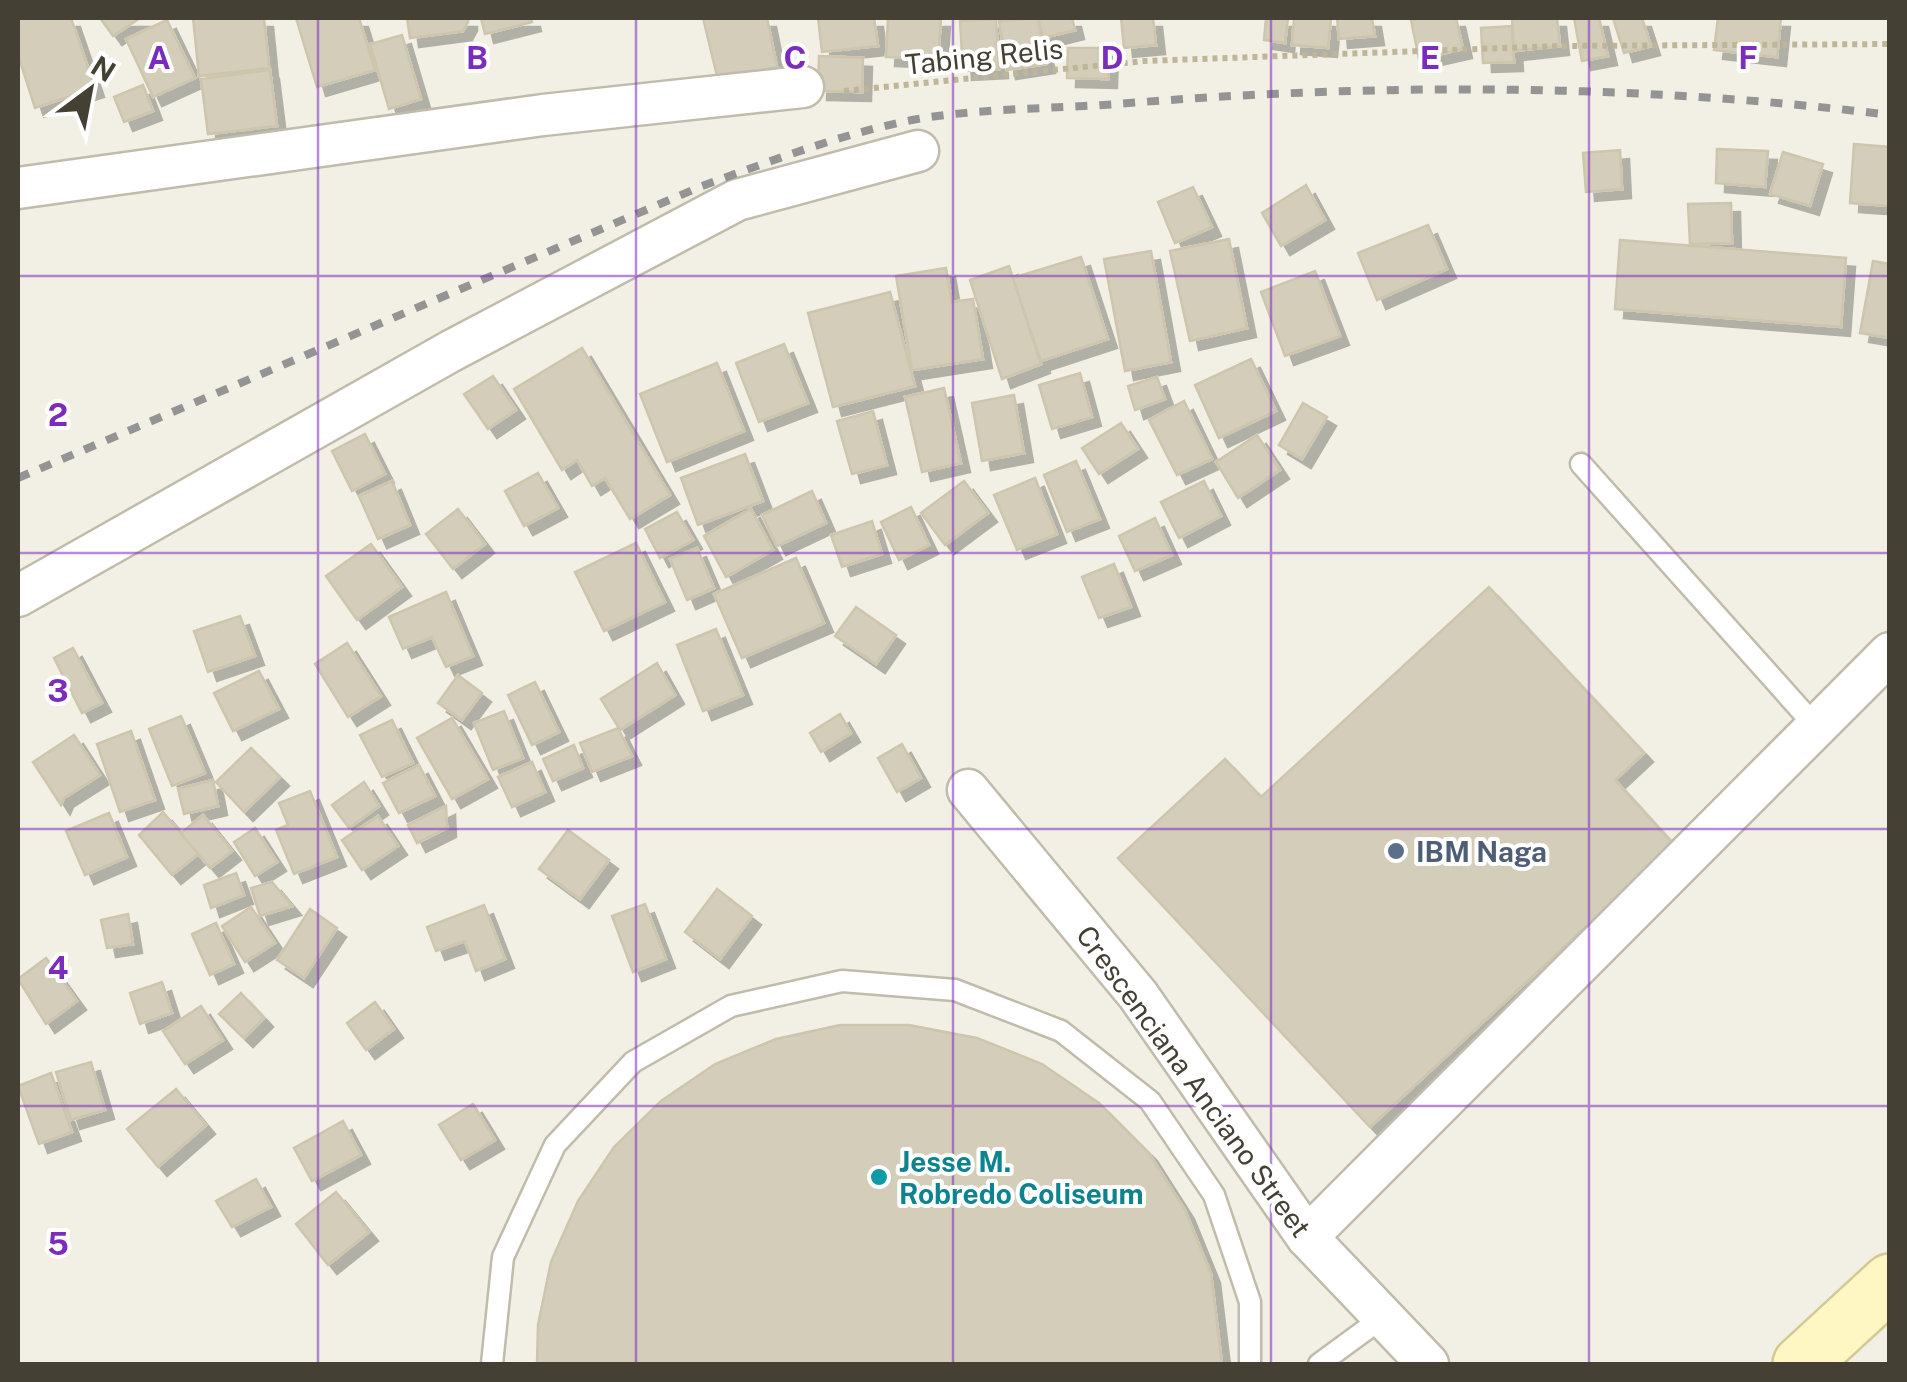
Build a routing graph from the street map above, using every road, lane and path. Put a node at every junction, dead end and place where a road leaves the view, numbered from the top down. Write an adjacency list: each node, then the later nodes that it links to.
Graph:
1 (1890, 44): 2 (path, Tabing Relis)
2 (803, 88): 4 (street)
3 (918, 150): 6 (street)
4 (18, 188)
5 (1581, 464): 8 (lane)
6 (18, 596)
7 (1890, 653): 8 (street)
8 (1817, 728): 10 (street)
9 (968, 790): 10 (street, Crescenciana Anciano Street)
10 (1307, 1237): 12 (street, Crescenciana Anciano Street)
11 (1890, 1282): 17 (main road)
12 (1386, 1315): 15 (lane); 16 (street, Crescenciana Anciano Street)
13 (492, 1364): 14 (lane)
14 (1250, 1364)
15 (1320, 1364)
16 (1428, 1364)
17 (1801, 1364)

